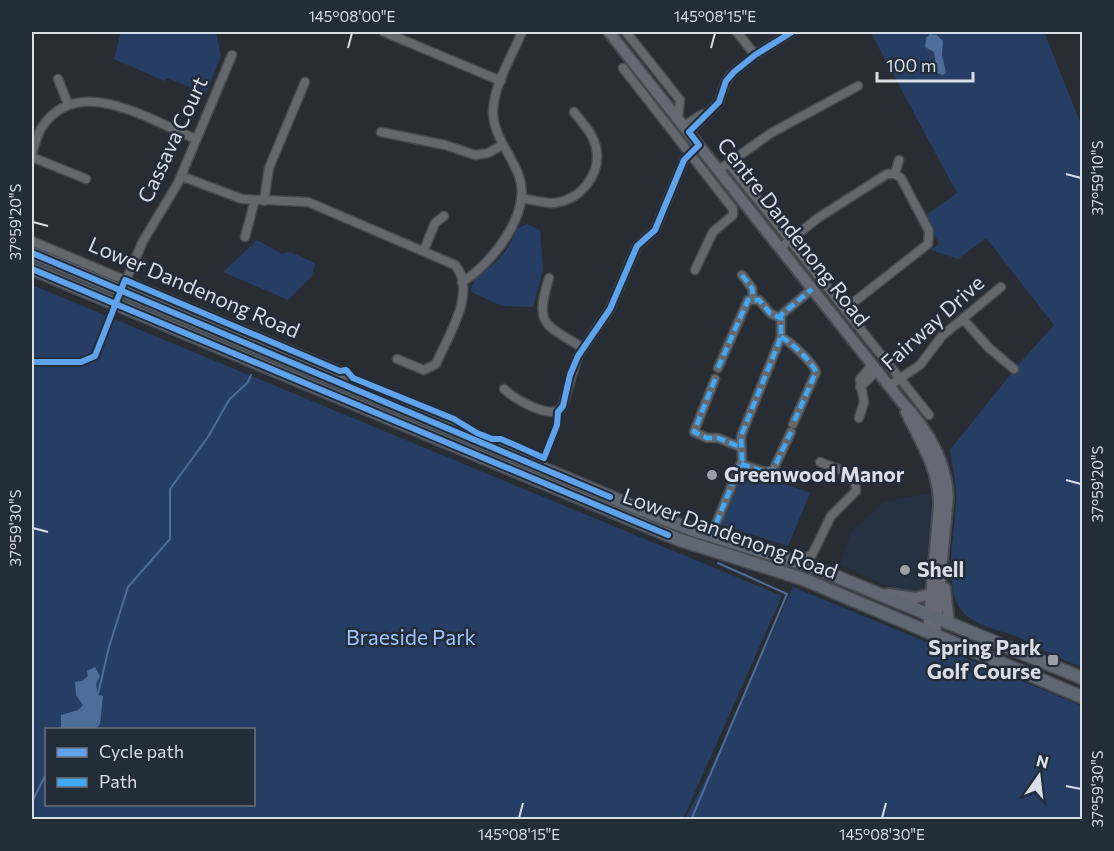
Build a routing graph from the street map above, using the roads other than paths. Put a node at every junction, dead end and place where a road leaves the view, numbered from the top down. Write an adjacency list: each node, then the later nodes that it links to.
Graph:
1 (384, 32): 11 (street)
2 (522, 32): 11 (street)
3 (609, 32): 16 (main road, Centre Dandenong Road)
4 (626, 32): 16 (street)
5 (737, 32): 8 (street)
6 (792, 32): 8 (street)
7 (232, 55): 18 (street, Cassava Court)
8 (755, 55): 16 (street)
9 (622, 69): 21 (street, Centre Dandenong Road)
10 (58, 79): 14 (street)
11 (501, 81): 19 (street)
12 (305, 82): 30 (street)
13 (858, 86): 24 (street)
14 (68, 104): 18 (street); 22 (street)
15 (573, 112): 29 (street)
16 (684, 126): 20 (main road, Centre Dandenong Road)
17 (381, 132): 19 (street)
18 (196, 139): 27 (street, Cassava Court)
19 (502, 145): 29 (street)
20 (699, 145): 21 (street); 25 (main road, Centre Dandenong Road)
21 (689, 153): 39 (street, Centre Dandenong Road); 52 (street)
22 (32, 155): 28 (street)
23 (899, 160): 26 (street)
24 (733, 163): 25 (street); 33 (street, Centre Dandenong Road)
25 (722, 174): 35 (main road, Centre Dandenong Road)
26 (895, 174): 33 (street); 48 (street)
27 (181, 176): 30 (street); 43 (street, Cassava Court)
28 (86, 179)
29 (521, 198): 42 (street)
30 (260, 200): 32 (street); 36 (street)
31 (444, 216): 36 (street)
32 (245, 237)
33 (790, 240): 35 (street); 48 (street, Centre Dandenong Road)
34 (32, 241): 43 (street, Lower Dandenong Road)
35 (780, 248): 45 (main road, Centre Dandenong Road)
36 (424, 250): 42 (street)
37 (32, 253): 43 (highway, Lower Dandenong Road)
38 (32, 269): 47 (highway, Lower Dandenong Road)
39 (695, 270)
40 (742, 275): 46 (street)
41 (549, 278): 52 (street)
42 (461, 279): 53 (street)
43 (123, 286): 47 (street, Cassava Court); 59 (highway, Lower Dandenong Road); 59 (street, Lower Dandenong Road)
44 (1001, 287): 50 (street, Fairway Drive)
45 (813, 289): 49 (street); 55 (main road, Centre Dandenong Road)
46 (753, 298): 49 (street); 54 (street)
47 (116, 304): 75 (highway, Lower Dandenong Road)
48 (845, 309): 58 (street, Centre Dandenong Road)
49 (780, 318): 51 (street)
50 (963, 319): 56 (street); 58 (street, Fairway Drive)
51 (781, 337): 65 (street); 67 (street)
52 (583, 348): 61 (street)
53 (397, 359)
54 (718, 368)
55 (875, 368): 60 (main road, Centre Dandenong Road); 64 (street)
56 (1014, 369)
57 (715, 379): 65 (street)
58 (900, 379): 60 (street, Fairway Drive); 63 (street, Centre Dandenong Road)
59 (344, 385): 68 (highway, Lower Dandenong Road)
60 (889, 386): 62 (main road, Centre Dandenong Road)
61 (504, 389)
62 (901, 401): 73 (main road, Centre Dandenong Road); 74 (main road, Centre Dandenong Road)
63 (929, 415)
64 (859, 418)
65 (740, 447): 67 (street)
66 (820, 462): 69 (street)
67 (741, 464): 68 (street)
68 (711, 536): 70 (highway, Lower Dandenong Road)
69 (818, 547): 70 (street); 71 (street)
70 (794, 560): 71 (highway, Lower Dandenong Road)
71 (824, 572): 72 (highway, Lower Dandenong Road)
72 (873, 592): 73 (main road); 74 (highway, Lower Dandenong Road)
73 (930, 594): 74 (main road, Centre Dandenong Road)
74 (938, 620): 75 (main road, Centre Dandenong Road); 76 (highway, Lower Dandenong Road)
75 (932, 633): 77 (highway, Lower Dandenong Road)
76 (1083, 678)
77 (1083, 697)

